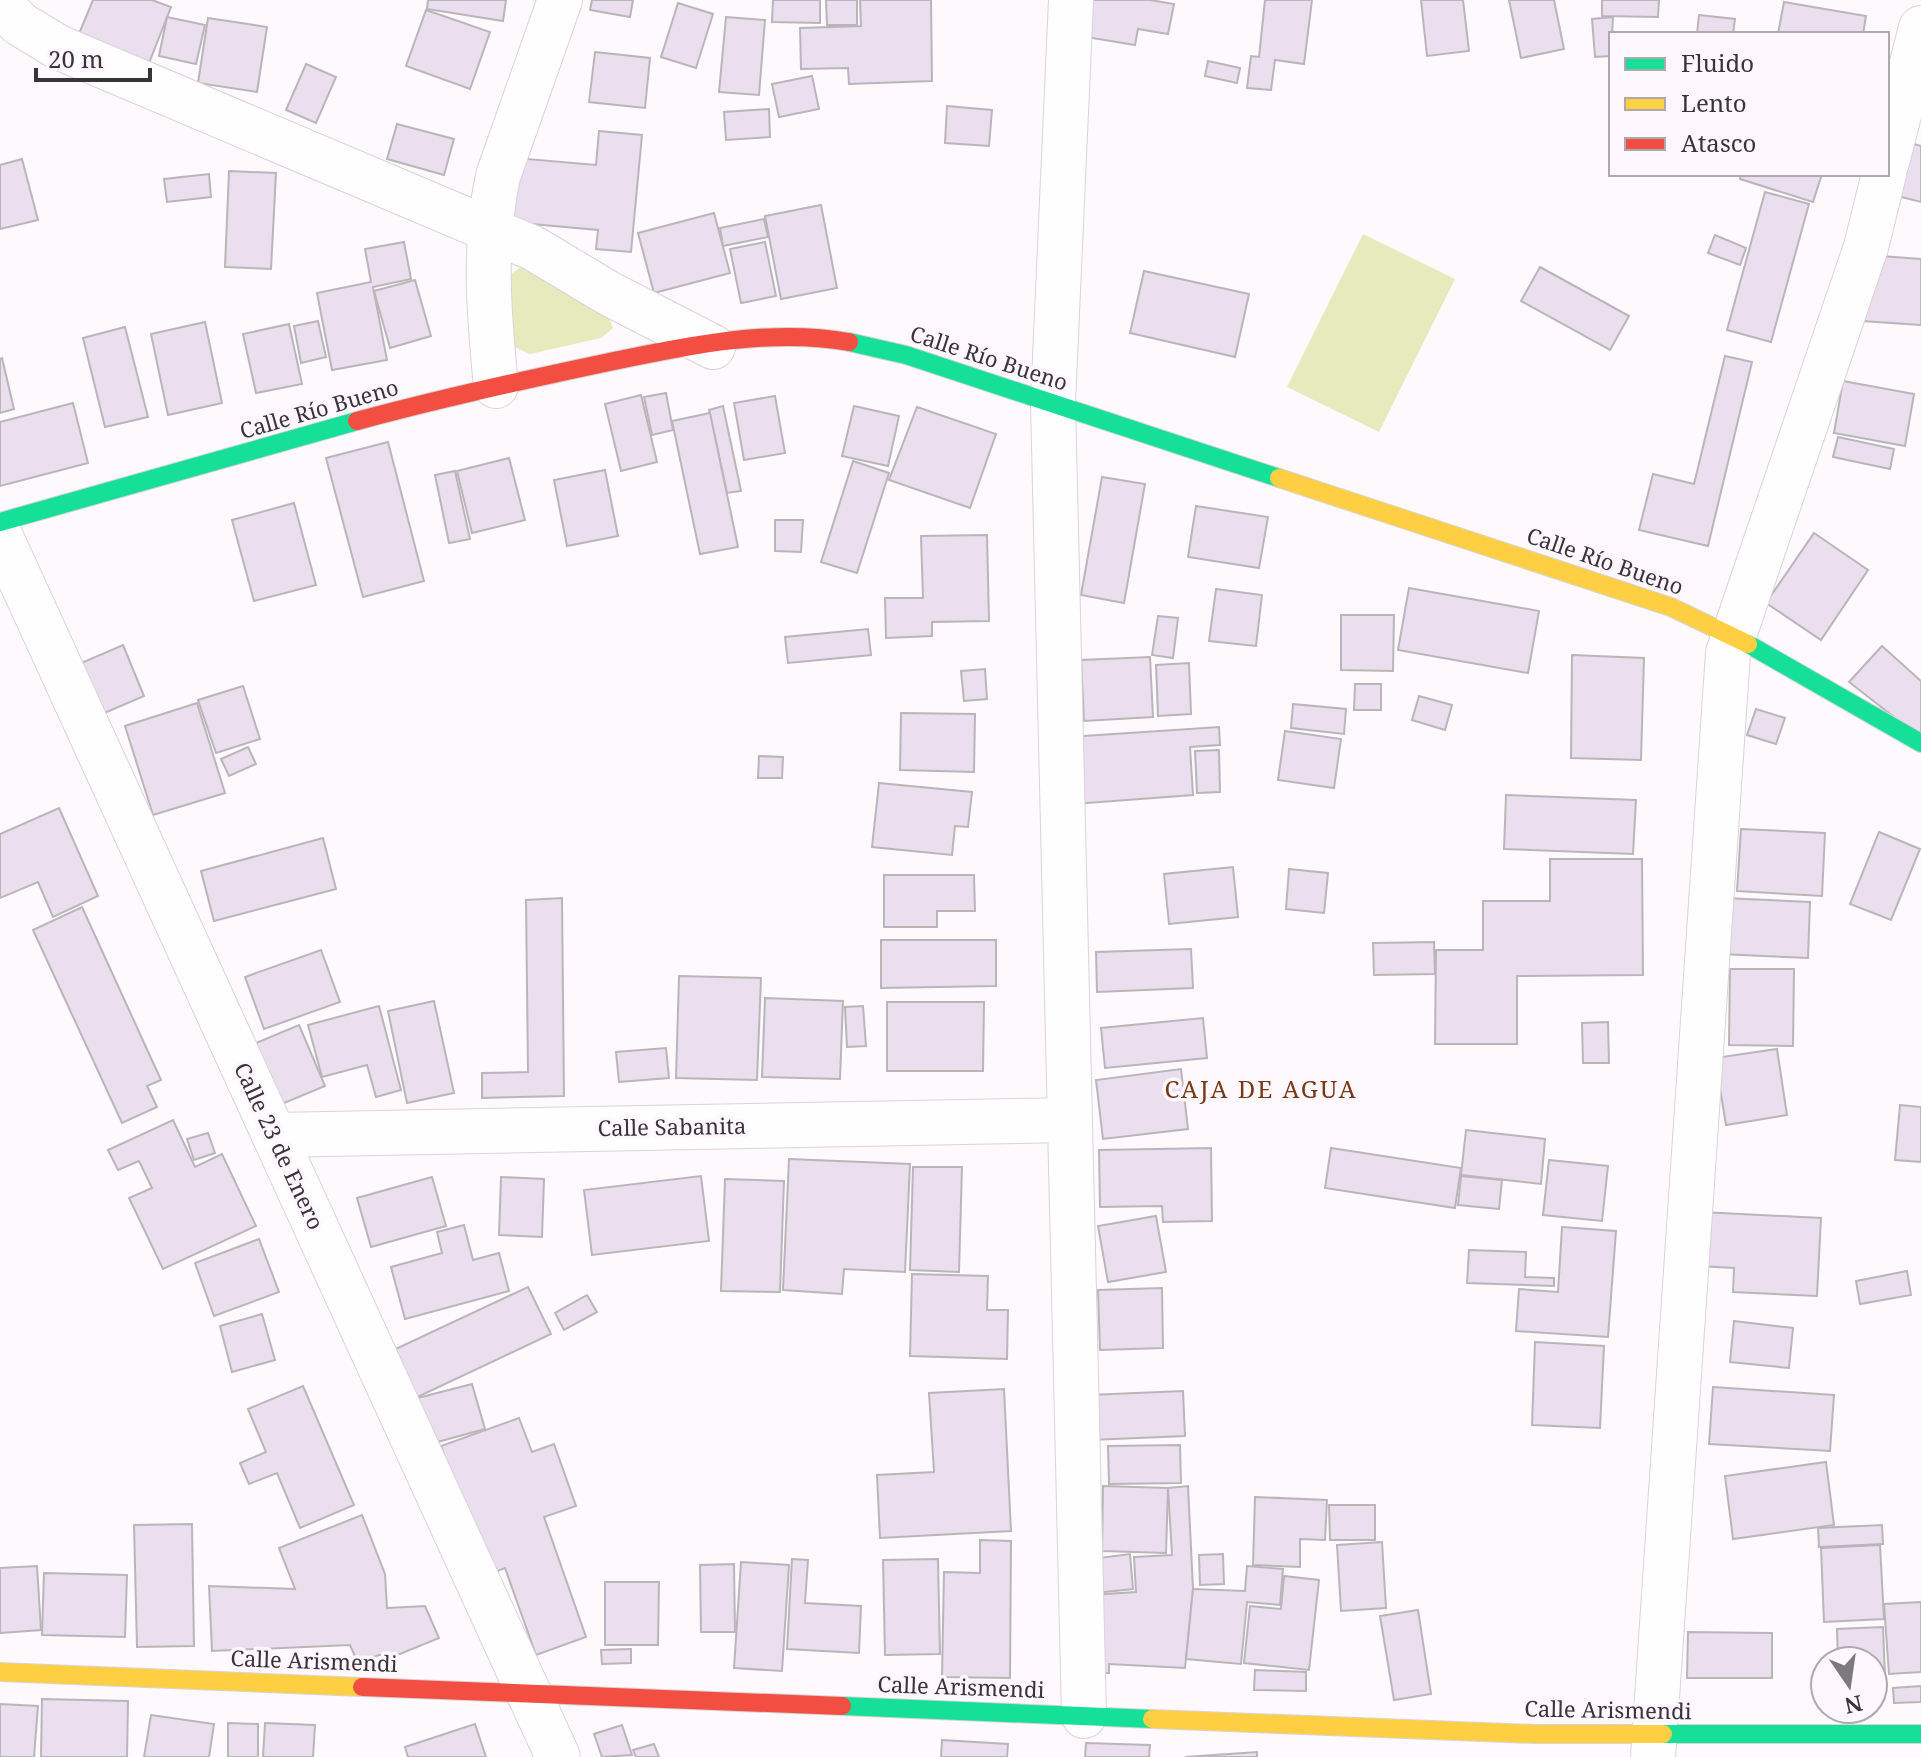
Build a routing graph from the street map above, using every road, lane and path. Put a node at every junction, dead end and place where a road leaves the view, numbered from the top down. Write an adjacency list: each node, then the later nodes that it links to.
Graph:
1 (560, 0): 7 (street)
2 (1071, 0): 10 (street)
3 (0, 3): 7 (street)
4 (1921, 28): 5 (street)
5 (1889, 154)
6 (1884, 176): 13 (street)
7 (489, 228): 8 (street); 9 (street)
8 (713, 347): 9 (street, Calle Río Bueno); 10 (street, Calle Río Bueno)
9 (496, 386): 11 (street, Calle Río Bueno)
10 (1053, 403): 13 (street, Calle Río Bueno); 15 (street)
11 (0, 522)
12 (0, 535): 16 (street, Calle 23 de Enero)
13 (1734, 636): 14 (street, Calle Río Bueno); 21 (street)
14 (1921, 743)
15 (1070, 1120): 16 (street, Calle Sabanita); 19 (street)
16 (274, 1135): 18 (street, Calle 23 de Enero)
17 (0, 1672): 18 (street, Calle Arismendi)
18 (529, 1694): 19 (street, Calle Arismendi); 22 (street, Calle 23 de Enero)
19 (1084, 1716): 21 (street, Calle Arismendi)
20 (1921, 1734): 21 (street, Calle Arismendi)
21 (1654, 1746)
22 (558, 1757)

